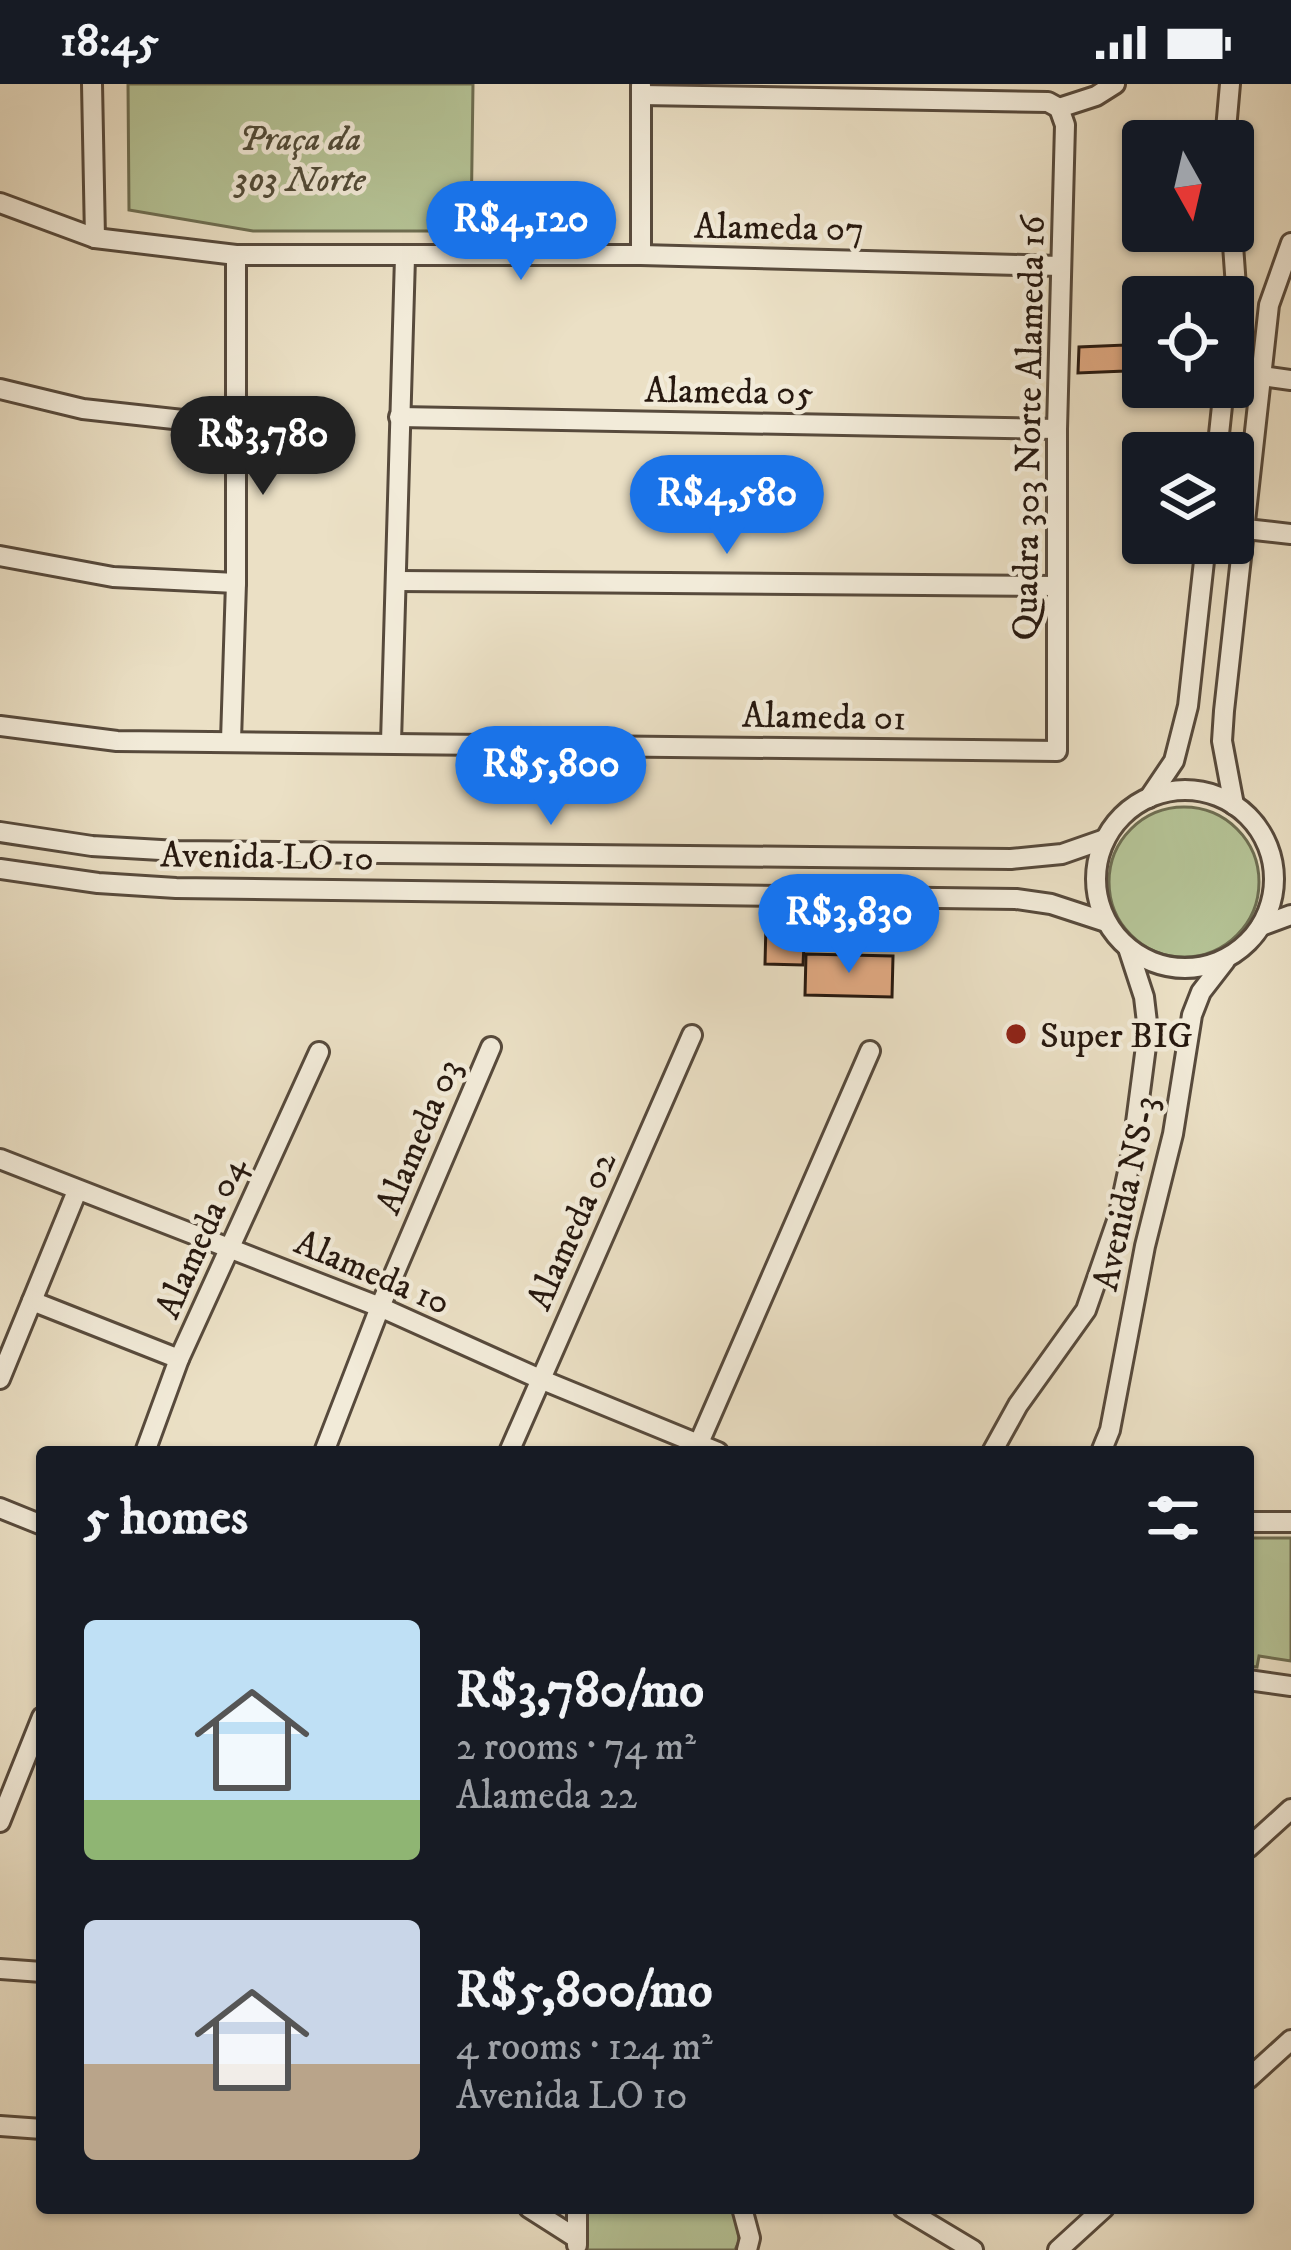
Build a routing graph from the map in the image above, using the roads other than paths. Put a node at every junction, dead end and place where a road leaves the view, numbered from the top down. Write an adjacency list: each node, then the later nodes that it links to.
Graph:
1 (92, 84): 8 (street)
2 (1115, 84): 5 (street)
3 (1230, 84): 6 (street)
4 (641, 89): 5 (street); 11 (street)
5 (1059, 108): 13 (street, Quadra 303 Norte Alameda 16)
6 (1227, 120)
7 (0, 203): 8 (street, Alameda 07)
8 (95, 238): 10 (street, Alameda 07)
9 (1291, 243): 14 (street)
10 (236, 255): 12 (street, Alameda 07); 18 (street)
11 (640, 255): 12 (street, Alameda 07); 13 (street, Alameda 07)
12 (404, 257): 17 (street)
13 (1060, 266): 19 (street, Quadra 303 Norte Alameda 16)
14 (1262, 376): 15 (street); 20 (street)
15 (1291, 380)
16 (0, 389): 18 (street)
17 (399, 417): 19 (street, Alameda 05); 26 (street)
18 (237, 426): 27 (street)
19 (1057, 428): 28 (street, Quadra 303 Norte Alameda 16)
20 (1254, 452)
21 (1254, 530): 22 (street)
22 (1291, 534)
23 (0, 556): 27 (street)
24 (1204, 564): 33 (street)
25 (1242, 564): 34 (street)
26 (397, 581): 28 (street); 31 (street)
27 (236, 583): 30 (street)
28 (1057, 586): 32 (street, Quadra 303 Norte Alameda 16)
29 (0, 726): 30 (street)
30 (231, 740): 31 (street, Alameda 01)
31 (391, 742): 32 (street, Alameda 01)
32 (1057, 751)
33 (1149, 798): 34 (street); 36 (street)
34 (1234, 806): 37 (street)
35 (0, 832): 36 (street, Avenida LO 10)
36 (1105, 839): 41 (street)
37 (1265, 839): 38 (street); 42 (street)
38 (1291, 851)
39 (0, 869): 41 (street, Avenida LO 10)
40 (1291, 915): 42 (street)
41 (1106, 922): 43 (street, Avenida NS-3)
42 (1261, 926): 44 (street, Avenida NS-3)
43 (1128, 948): 44 (street); 62 (street, Avenida NS-3)
44 (1228, 957): 63 (street, Avenida NS-3)
45 (692, 1036): 56 (street, Alameda 02)
46 (491, 1047): 53 (street, Alameda 03)
47 (870, 1051): 61 (street)
48 (319, 1052): 51 (street, Alameda 04)
49 (0, 1159): 50 (street, Alameda 10)
50 (77, 1191): 51 (street, Alameda 10); 52 (street)
51 (230, 1248): 53 (street, Alameda 10); 54 (street, Alameda 04)
52 (32, 1301): 54 (street); 55 (street)
53 (380, 1307): 56 (street, Alameda 10); 58 (street, Alameda 03)
54 (179, 1359): 57 (street, Alameda 04)
55 (0, 1379)
56 (539, 1379): 59 (street, Alameda 02); 60 (street, Alameda 10)
57 (147, 1446)
58 (326, 1446)
59 (511, 1446)
60 (691, 1446)
61 (697, 1446)
62 (995, 1446)
63 (1103, 1446)
64 (0, 1508): 67 (street)
65 (1254, 1522): 66 (street)
66 (1291, 1522)
67 (36, 1523)
68 (1254, 1681): 69 (street)
69 (1291, 1686)
70 (36, 1732): 72 (street)
71 (1291, 1809): 73 (street)
72 (0, 1822)
73 (1254, 1843)
74 (0, 1970): 75 (street)
75 (36, 1972)
76 (1291, 2040): 77 (street)
77 (1254, 2073)
78 (0, 2126): 79 (street)
79 (36, 2129)
80 (537, 2214): 86 (street)
81 (578, 2214): 86 (street)
82 (762, 2214): 85 (street)
83 (913, 2214): 87 (street)
84 (1097, 2214): 88 (street)
85 (750, 2243)
86 (577, 2244)
87 (973, 2250)
88 (1058, 2250)

